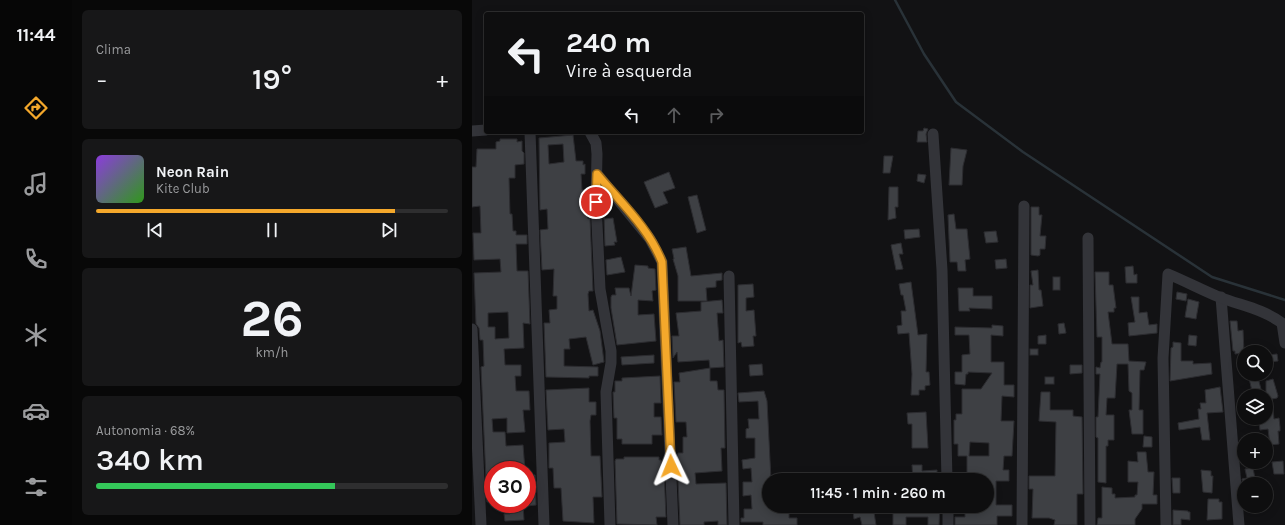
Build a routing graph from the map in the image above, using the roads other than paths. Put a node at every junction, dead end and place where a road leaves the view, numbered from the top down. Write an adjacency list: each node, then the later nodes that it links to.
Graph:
1 (484, 130): 2 (street)
2 (472, 131)
3 (530, 134): 16 (street)
4 (591, 134): 6 (street)
5 (933, 134): 13 (street)
6 (597, 174): 17 (street); 18 (street)
7 (1024, 206): 21 (street)
8 (1088, 238): 22 (street)
9 (729, 276): 19 (street)
10 (1220, 297): 12 (street); 23 (street); 24 (street)
11 (472, 329): 15 (street)
12 (1285, 343)
13 (947, 473)
14 (948, 513): 20 (street)
15 (481, 525)
16 (544, 525)
17 (610, 525)
18 (673, 525)
19 (734, 525)
20 (948, 525)
21 (1022, 525)
22 (1090, 525)
23 (1166, 525)
24 (1239, 525)

